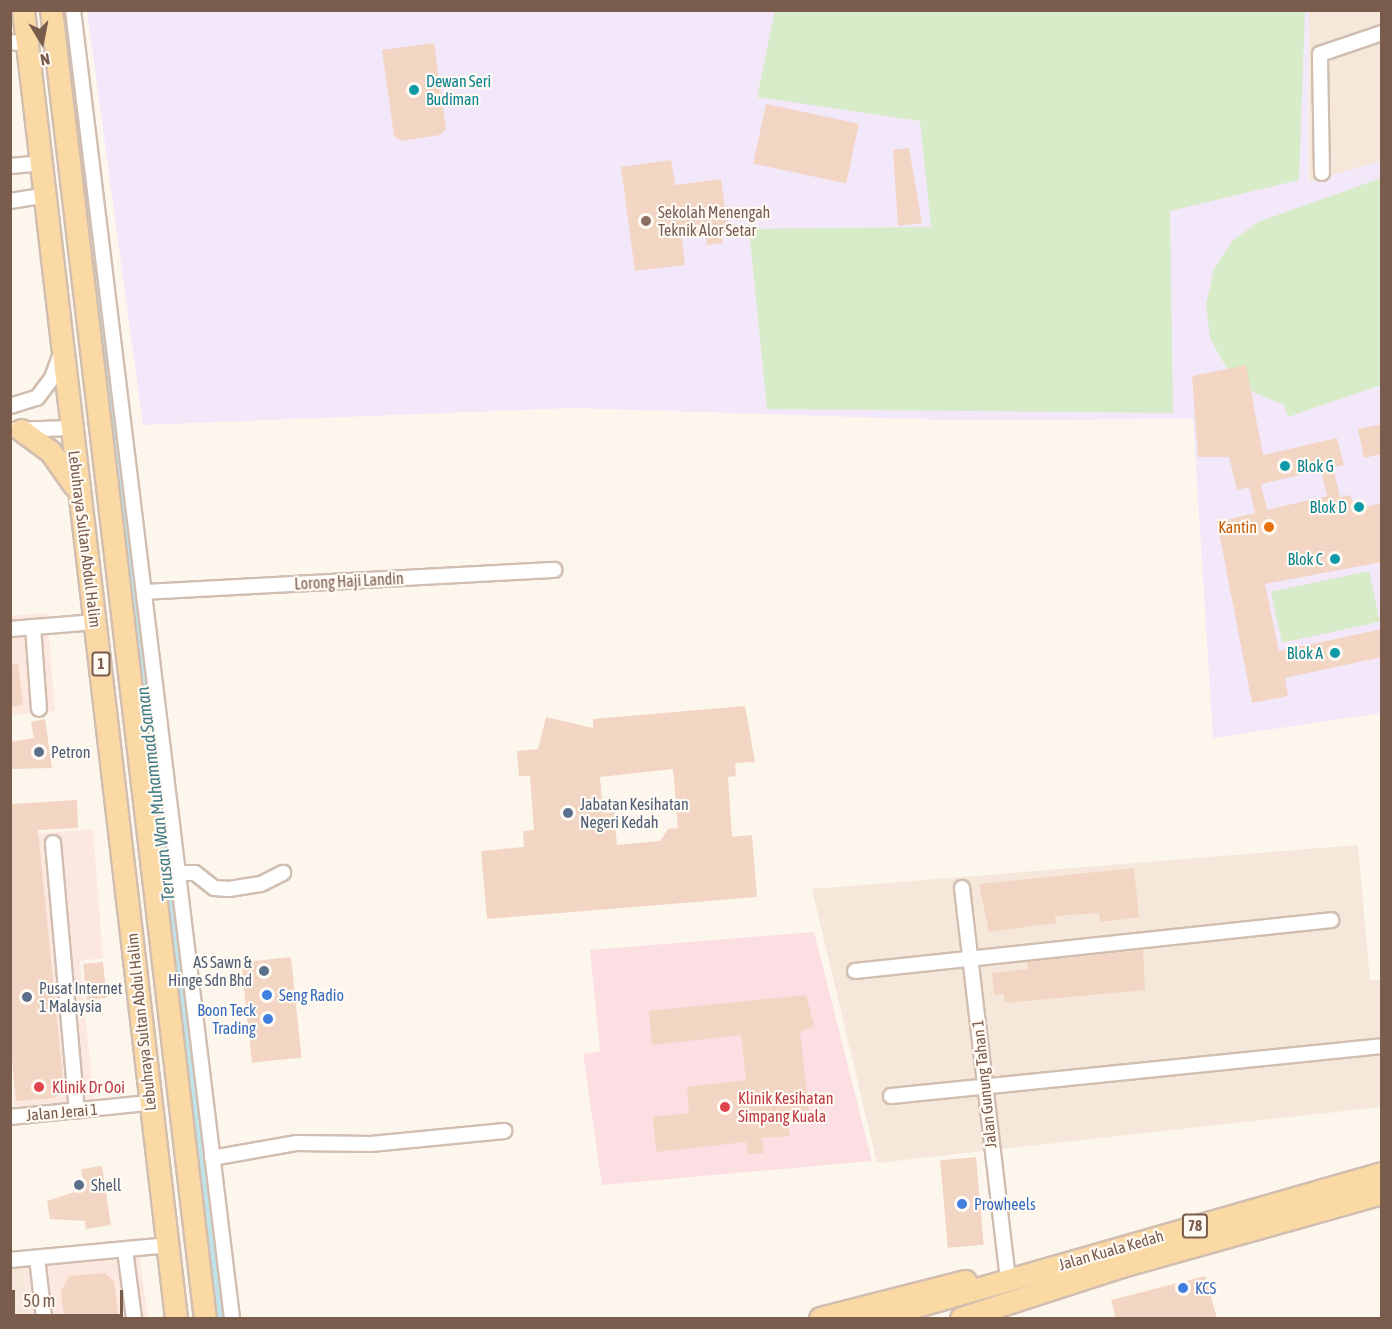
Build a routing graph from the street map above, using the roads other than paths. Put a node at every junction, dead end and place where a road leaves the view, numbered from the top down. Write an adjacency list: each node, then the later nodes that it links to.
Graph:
1 (23, 10): 5 (main road, Lebuhraya Sultan Abdul Halim / 1)
2 (51, 10): 12 (main road, Lebuhraya Sultan Abdul Halim / 1)
3 (73, 10): 11 (street)
4 (1382, 33): 8 (street)
5 (19, 43): 6 (main road, Lebuhraya Sultan Abdul Halim / 1)
6 (42, 163): 7 (street); 9 (main road, Lebuhraya Sultan Abdul Halim / 1)
7 (10, 166)
8 (1322, 173)
9 (46, 195): 10 (street); 13 (main road, Lebuhraya Sultan Abdul Halim / 1)
10 (10, 201)
11 (102, 244): 12 (street); 19 (street)
12 (78, 247): 50 (main road, Lebuhraya Sultan Abdul Halim / 1)
13 (64, 345): 14 (street); 15 (main road, Lebuhraya Sultan Abdul Halim / 1)
14 (10, 406)
15 (71, 428): 16 (street); 17 (main road, Lebuhraya Sultan Abdul Halim / 1)
16 (16, 430): 17 (main road)
17 (78, 491): 20 (main road, Lebuhraya Sultan Abdul Halim / 1)
18 (554, 570): 19 (street, Lorong Haji Landin)
19 (144, 592): 25 (street)
20 (96, 622): 21 (street); 34 (main road, Lebuhraya Sultan Abdul Halim / 1)
21 (33, 627): 22 (street); 23 (street)
22 (10, 628)
23 (39, 709)
24 (52, 843): 35 (street)
25 (176, 873): 26 (street); 38 (street)
26 (283, 873)
27 (962, 888): 29 (street, Jalan Gunung Tahan 1)
28 (1331, 920): 29 (street)
29 (970, 959): 30 (street); 32 (street, Jalan Gunung Tahan 1)
30 (855, 971)
31 (1382, 1046): 32 (street)
32 (984, 1086): 33 (street); 45 (street, Jalan Gunung Tahan 1)
33 (891, 1096)
34 (149, 1103): 35 (street, Jalan Jerai 1); 41 (main road, Lebuhraya Sultan Abdul Halim / 1)
35 (77, 1111): 36 (street, Jalan Jerai 1)
36 (10, 1117)
37 (504, 1131): 38 (street)
38 (212, 1158): 51 (street)
39 (1382, 1173): 45 (main road, Jalan Kuala Kedah / 78)
40 (1382, 1193): 46 (main road, Jalan Kuala Kedah / 78)
41 (168, 1245): 42 (street); 49 (main road, Lebuhraya Sultan Abdul Halim / 1)
42 (124, 1250): 43 (street); 48 (street)
43 (37, 1258): 44 (street); 47 (street)
44 (10, 1260)
45 (1008, 1279): 52 (main road); 53 (main road, Jalan Kuala Kedah / 78)
46 (1021, 1301): 54 (main road, Jalan Kuala Kedah / 78); 55 (main road)
47 (44, 1318)
48 (134, 1318)
49 (176, 1318)
50 (204, 1318)
51 (232, 1318)
52 (820, 1318)
53 (875, 1318)
54 (961, 1318)
55 (995, 1318)

